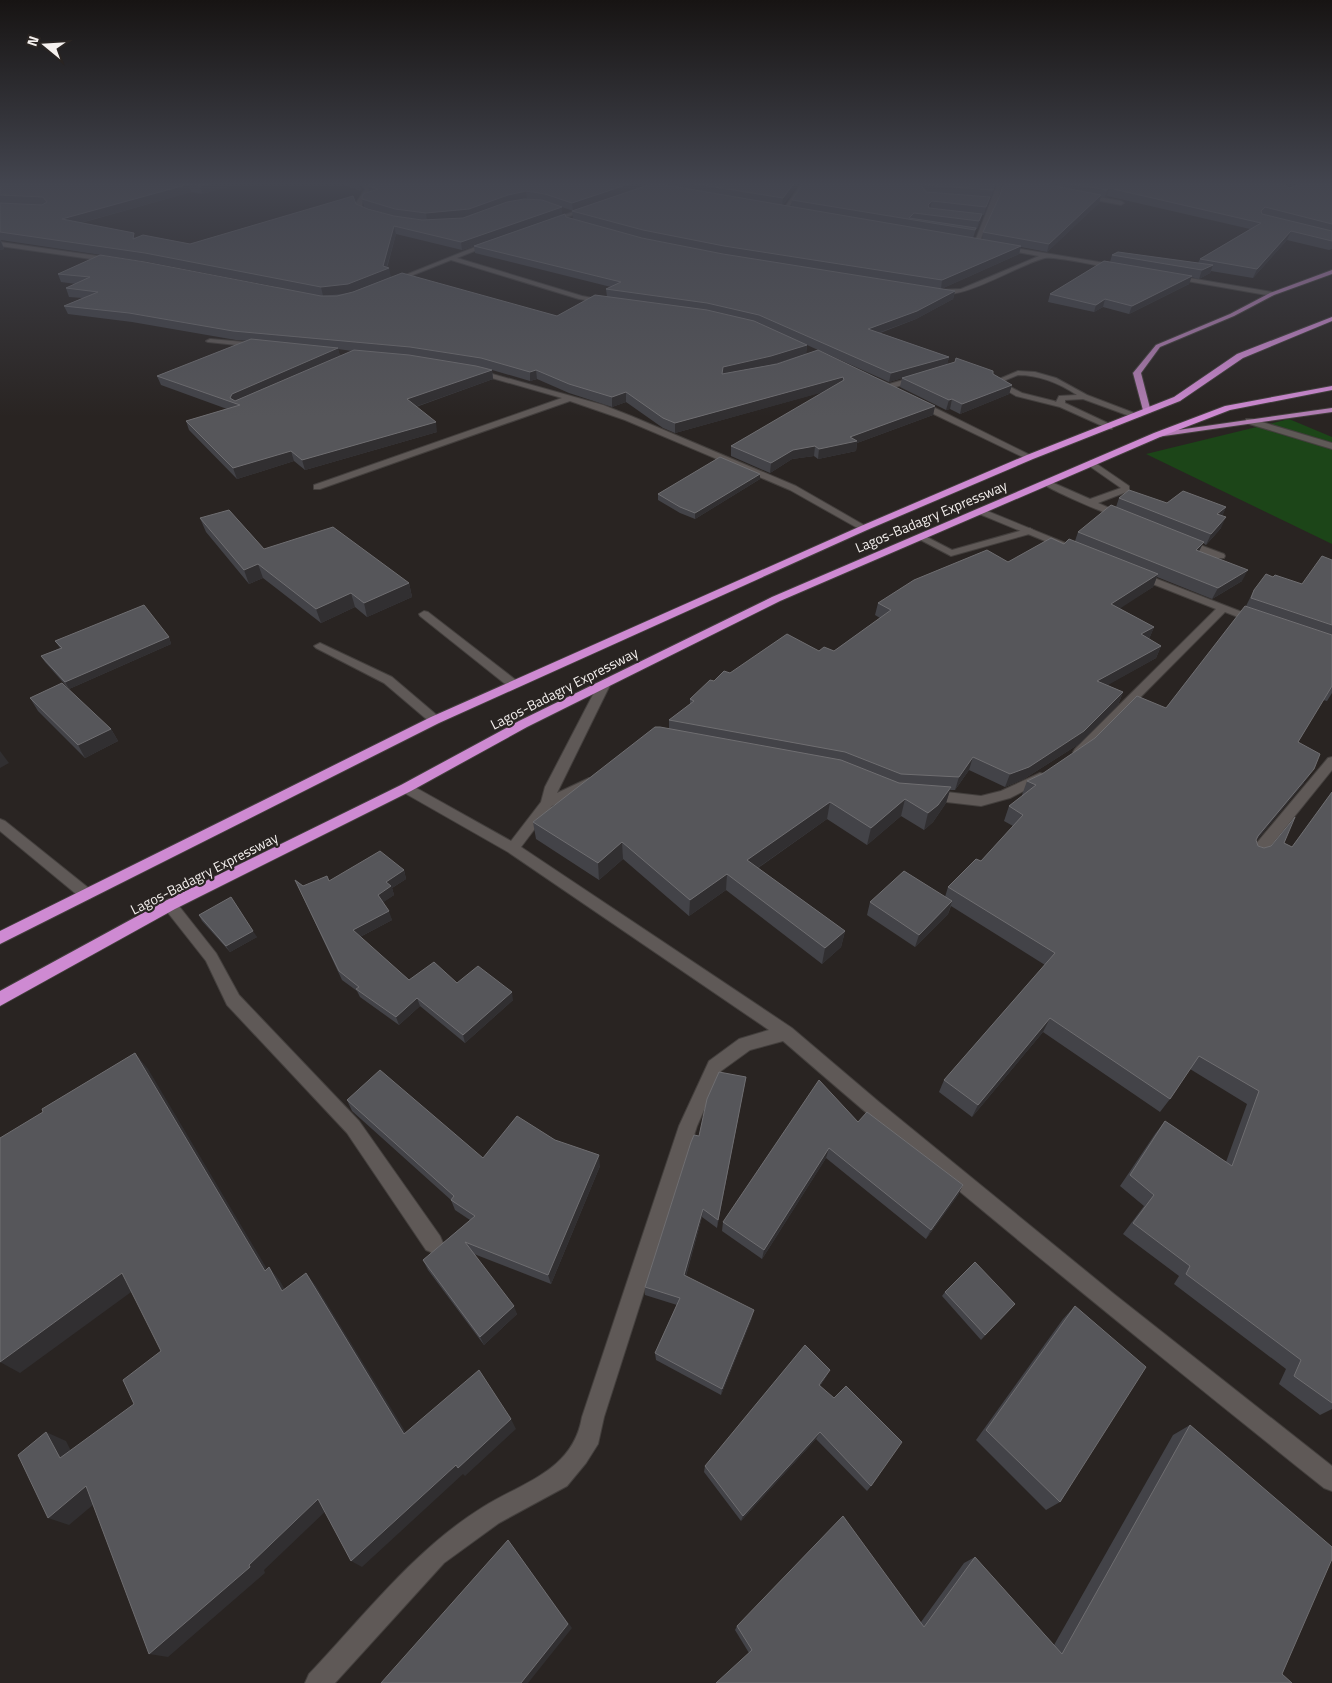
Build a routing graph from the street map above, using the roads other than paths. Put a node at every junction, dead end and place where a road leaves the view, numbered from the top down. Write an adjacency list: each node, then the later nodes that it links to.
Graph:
1 (110, 261): 6 (street)
2 (444, 261): 10 (street)
3 (458, 261): 13 (street)
4 (1035, 261): 11 (street)
5 (1081, 261): 7 (street)
6 (120, 262)
7 (1126, 268)
8 (1332, 272): 12 (main road)
9 (1165, 275): 12 (street)
10 (388, 283)
11 (932, 292)
12 (1272, 294): 26 (main road)
13 (614, 303)
14 (1332, 319): 26 (highway, Lagos-Badagry Expressway)
15 (210, 341): 16 (street)
16 (267, 346)
17 (469, 369): 22 (street)
18 (865, 375): 19 (street)
19 (923, 376)
20 (1332, 388): 29 (highway, Lagos-Badagry Expressway)
21 (1084, 398): 24 (street); 24 (street); 26 (street)
22 (567, 399): 34 (street); 38 (street)
23 (912, 400): 31 (street)
24 (1062, 406): 28 (street)
25 (1332, 410): 27 (main road, Lagos-Badagry Expressway)
26 (1142, 414): 28 (highway, Lagos-Badagry Expressway)
27 (1249, 421): 29 (main road, Lagos-Badagry Expressway); 30 (street)
28 (1109, 427): 31 (highway, Lagos-Badagry Expressway)
29 (1157, 435): 32 (highway, Lagos-Badagry Expressway)
30 (1332, 446)
31 (1030, 457): 38 (highway, Lagos-Badagry Expressway)
32 (1091, 463): 33 (highway, Lagos-Badagry Expressway); 35 (street)
33 (1046, 483): 35 (street); 36 (highway, Lagos-Badagry Expressway)
34 (317, 486)
35 (1089, 503): 37 (street)
36 (980, 511): 39 (street); 40 (highway, Lagos-Badagry Expressway)
37 (1128, 519)
38 (864, 528): 50 (highway, Lagos-Badagry Expressway)
39 (1030, 531): 40 (street); 42 (street)
40 (920, 537): 49 (highway, Lagos-Badagry Expressway)
41 (1171, 537): 43 (street)
42 (1075, 550)
43 (1220, 556)
44 (1130, 572): 45 (street)
45 (1222, 609): 47 (street); 52 (street)
46 (424, 614): 50 (street)
47 (1268, 625)
48 (320, 646): 51 (street)
49 (605, 683): 56 (highway, Lagos-Badagry Expressway); 58 (street)
50 (513, 684): 51 (highway, Lagos-Badagry Expressway)
51 (435, 720): 62 (highway, Lagos-Badagry Expressway)
52 (1069, 758)
53 (1332, 761): 61 (street)
54 (1053, 768): 57 (street)
55 (602, 774): 58 (street)
56 (406, 788): 60 (street); 63 (highway, Lagos-Badagry Expressway)
57 (914, 794)
58 (547, 803): 60 (street)
59 (0, 824): 62 (street)
60 (513, 848): 66 (street)
61 (1255, 855)
62 (86, 894): 64 (highway, Lagos-Badagry Expressway)
63 (170, 905): 65 (highway, Lagos-Badagry Expressway); 67 (street)
64 (0, 938)
65 (0, 999)
66 (786, 1033): 68 (street); 69 (street)
67 (433, 1243)
68 (1332, 1480)
69 (318, 1683)

